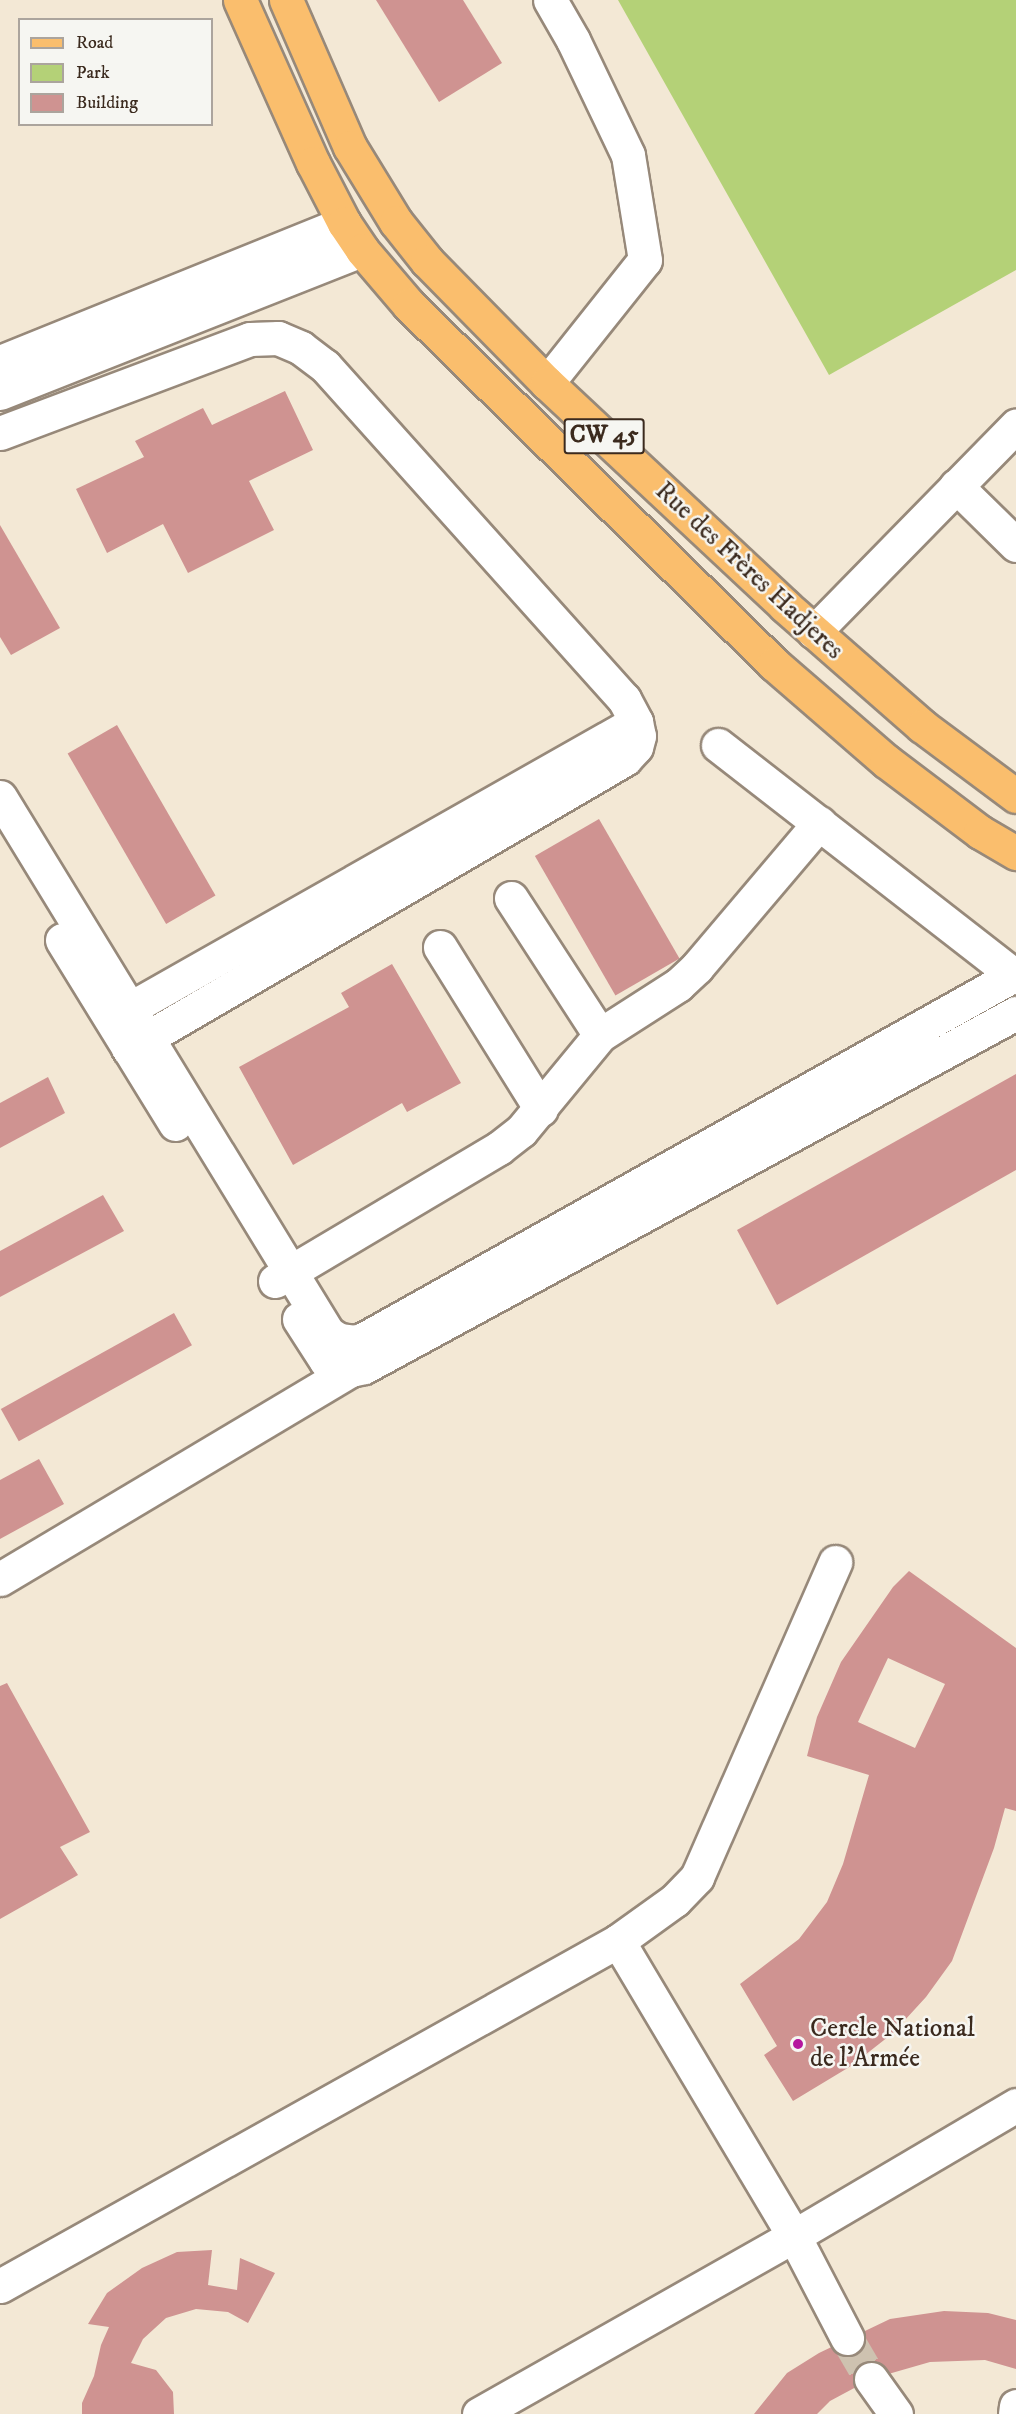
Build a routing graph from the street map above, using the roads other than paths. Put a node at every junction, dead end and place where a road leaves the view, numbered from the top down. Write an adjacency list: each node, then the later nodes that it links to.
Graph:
1 (240, 0): 5 (main road)
2 (286, 0): 4 (main road, Rue des Frères Hadjeres / CW 45)
3 (550, 0): 9 (street)
4 (384, 204): 5 (main road); 9 (main road, Rue des Frères Hadjeres / CW 45)
5 (344, 223): 6 (main road); 7 (street)
6 (362, 250): 7 (street); 18 (main road)
7 (109, 333): 8 (street); 10 (street); 11 (street)
8 (0, 362)
9 (547, 383): 16 (main road, Rue des Frères Hadjeres / CW 45)
10 (128, 384): 13 (street); 20 (street)
11 (0, 393)
12 (1016, 426): 14 (street)
13 (0, 433)
14 (956, 486): 15 (street); 17 (street)
15 (1016, 545)
16 (785, 606): 17 (main road, Rue des Frères Hadjeres / CW 45); 18 (main road)
17 (821, 638): 19 (main road); 22 (main road, Rue des Frères Hadjeres / CW 45)
18 (756, 646): 19 (main road)
19 (796, 683): 26 (main road)
20 (636, 722): 30 (street); 33 (street)
21 (718, 745): 24 (street)
22 (1016, 796)
23 (0, 797): 30 (street)
24 (819, 823): 29 (street); 32 (street)
25 (0, 839): 30 (street)
26 (1016, 853)
27 (511, 898): 32 (street)
28 (440, 947): 34 (street)
29 (1015, 976): 35 (street)
30 (120, 1013): 33 (street)
31 (1016, 1013): 36 (street)
32 (600, 1035): 34 (street)
33 (139, 1043): 35 (street)
34 (541, 1110): 35 (street)
35 (283, 1277): 36 (street)
36 (351, 1370): 38 (street)
37 (835, 1562): 39 (street)
38 (0, 1579)
39 (618, 1941): 41 (street); 42 (street)
40 (1016, 2105): 41 (street)
41 (794, 2236): 43 (street); 46 (street)
42 (0, 2286)
43 (847, 2338)
44 (871, 2379): 47 (street)
45 (1016, 2406): 48 (street)
46 (479, 2414)
47 (896, 2414)
48 (1015, 2414)

